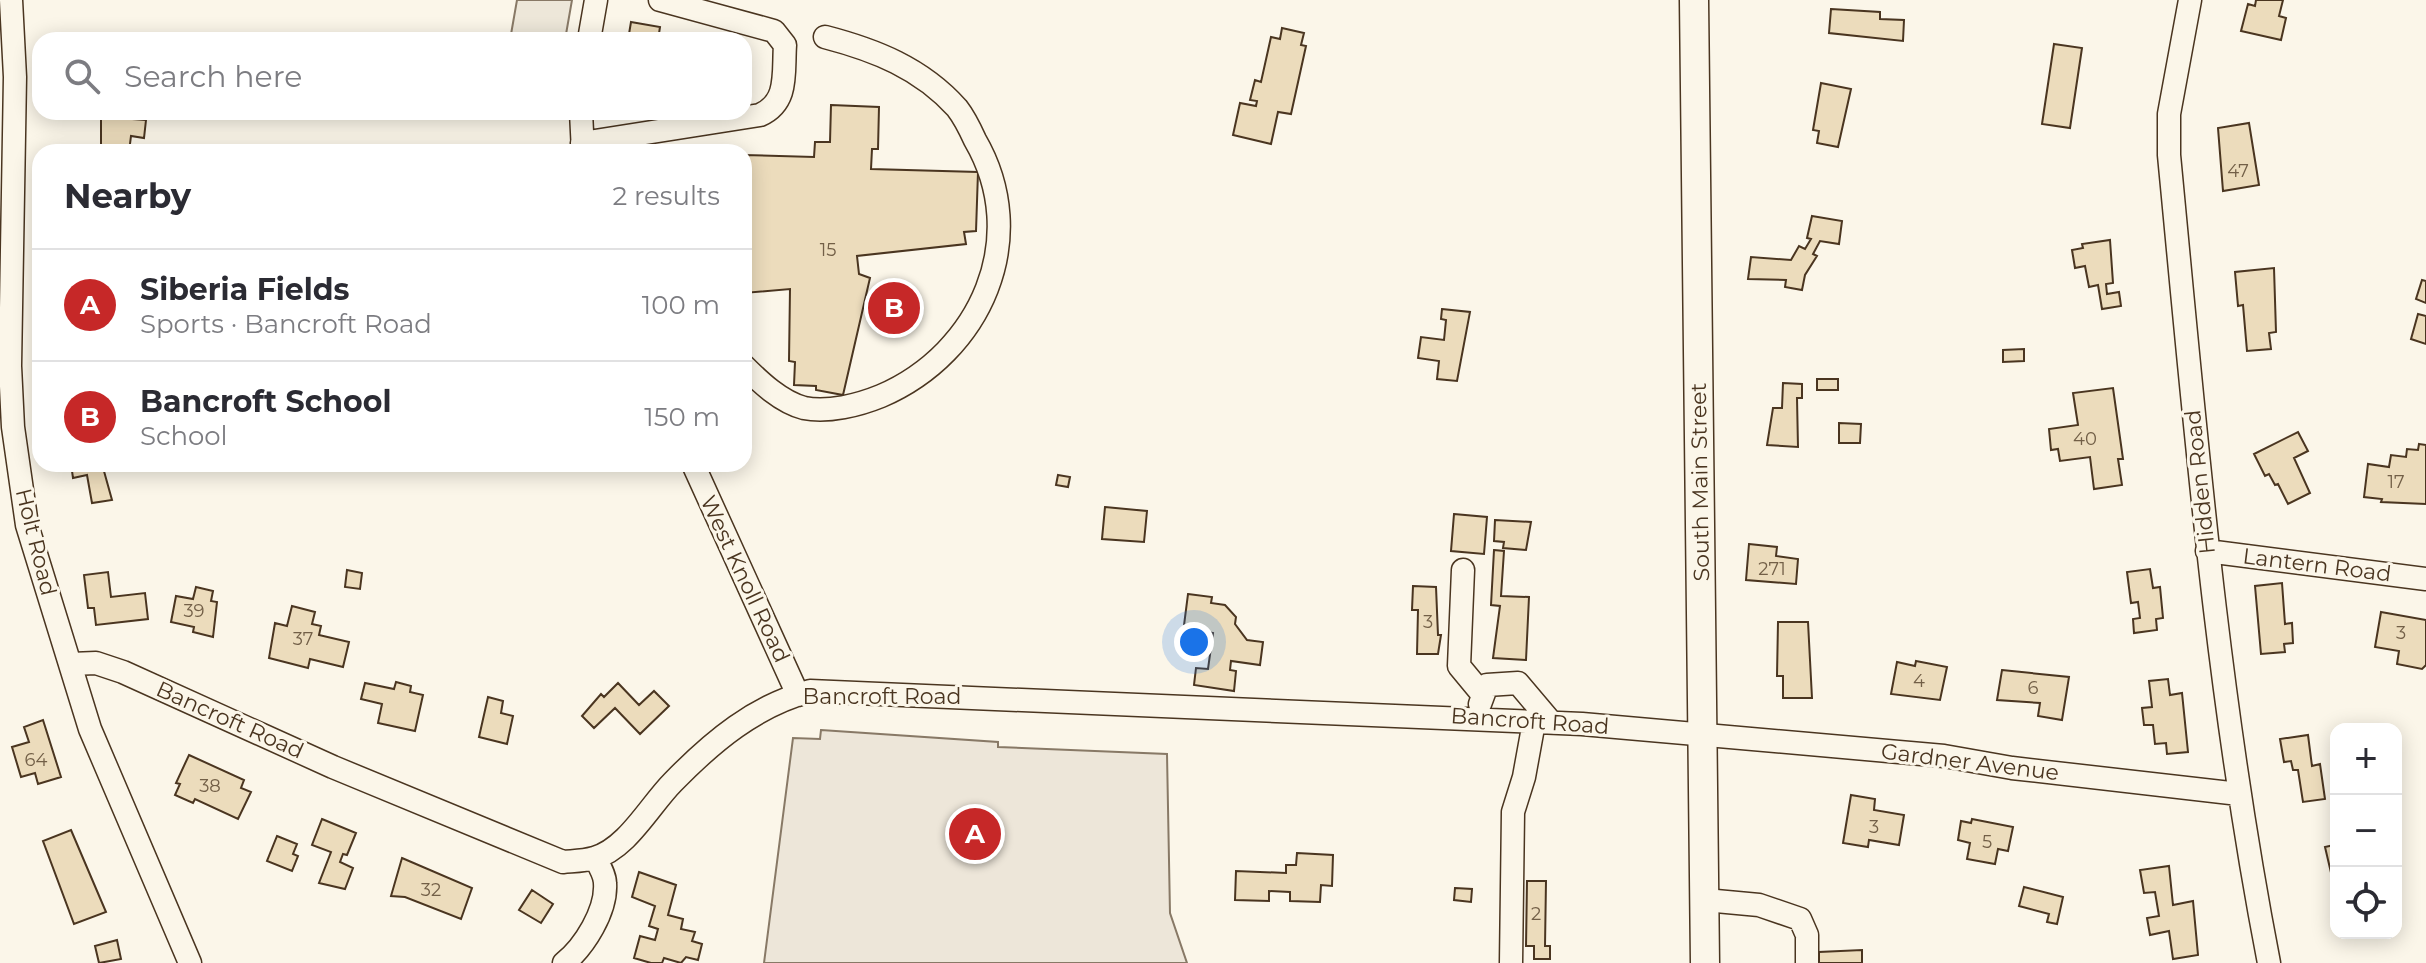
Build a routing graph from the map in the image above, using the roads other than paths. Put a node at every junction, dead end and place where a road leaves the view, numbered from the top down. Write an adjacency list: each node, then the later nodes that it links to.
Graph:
1 (11, 0): 18 (street, Holt Road)
2 (596, 0): 6 (street)
3 (660, 0): 8 (street)
4 (1694, 0): 23 (main road, South Main Street)
5 (2190, 0): 15 (street, Hidden Road)
6 (590, 32)
7 (825, 37): 13 (street)
8 (752, 116)
9 (581, 120): 11 (street)
10 (732, 120): 12 (street)
11 (582, 144)
12 (599, 144)
13 (752, 374)
14 (697, 472): 19 (street, West Knoll Road)
15 (2207, 551): 17 (street, Lantern Road); 24 (street, Hidden Road)
16 (1463, 570): 20 (street)
17 (2426, 579)
18 (71, 664): 25 (street, Bancroft Road); 27 (street, Holt Road)
19 (798, 695): 21 (street, Bancroft Road); 25 (street, Bancroft Road)
20 (1483, 695): 21 (street); 22 (street)
21 (1474, 718): 22 (street, Bancroft Road)
22 (1542, 722): 23 (street, Bancroft Road); 29 (street)
23 (1700, 733): 24 (street, Gardner Avenue); 26 (main road, South Main Street)
24 (2239, 794): 32 (street, Hidden Road)
25 (595, 858): 28 (street)
26 (1705, 900): 30 (main road, South Main Street); 31 (street)
27 (190, 963)
28 (564, 963)
29 (1511, 963)
30 (1705, 963)
31 (1807, 963)
32 (2269, 963)

